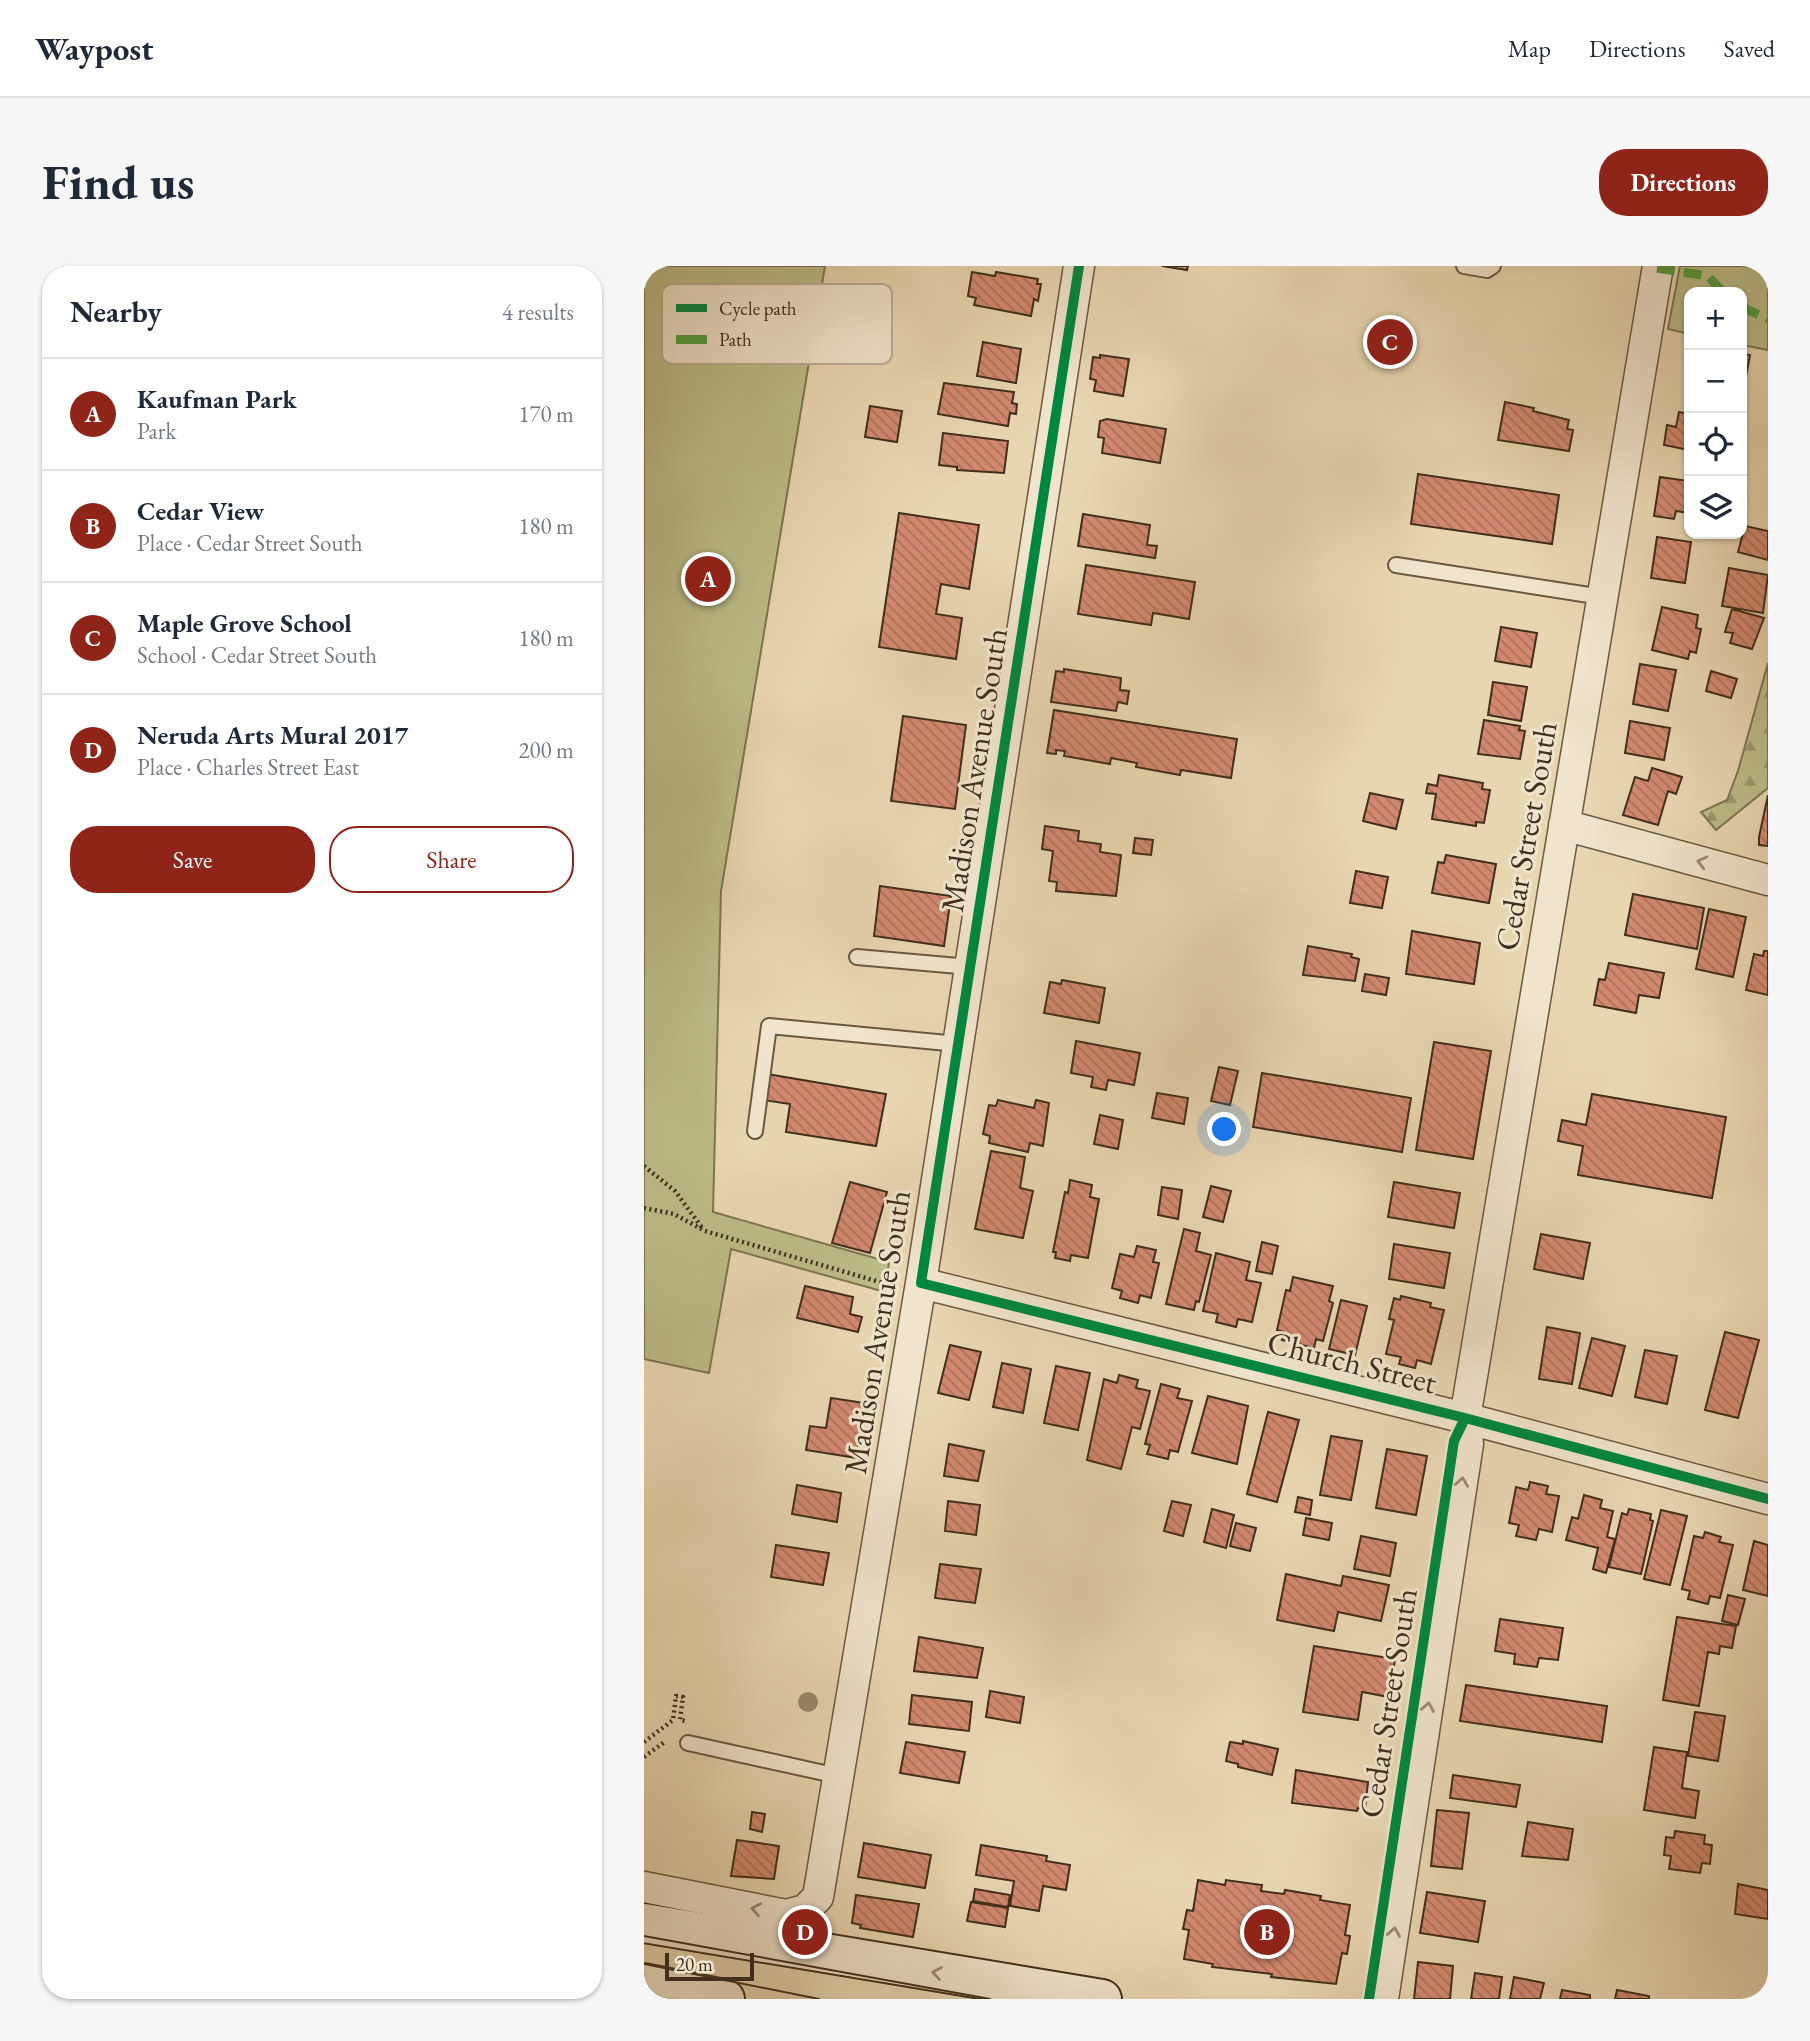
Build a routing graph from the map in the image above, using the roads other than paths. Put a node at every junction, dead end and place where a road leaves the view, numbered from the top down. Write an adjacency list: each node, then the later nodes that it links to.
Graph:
1 (1079, 266): 10 (street, Madison Avenue South)
2 (1464, 266): 3 (lane)
3 (1493, 266)
4 (1658, 266): 6 (street, Cedar Street South)
5 (1396, 565): 6 (lane)
6 (1602, 597): 7 (street, Cedar Street South)
7 (1564, 825): 8 (street, one-way to 7); 14 (street, Cedar Street South)
8 (1768, 880)
9 (857, 957): 10 (lane)
10 (970, 967): 11 (street, Madison Avenue South)
11 (958, 1044): 12 (lane); 13 (street, Madison Avenue South)
12 (755, 1131)
13 (911, 1285): 14 (street, Church Street); 17 (street, Madison Avenue South)
14 (1465, 1418): 15 (street, Church Street); 23 (street, Cedar Street South, one-way to 14)
15 (1768, 1499)
16 (688, 1742): 17 (lane)
17 (838, 1776): 18 (street, Madison Avenue South, one-way to 18)
18 (644, 1887)
19 (644, 1923): 22 (main road, one-way to 19)
20 (644, 1983): 21 (main road)
21 (725, 1999)
22 (1101, 1999)
23 (1383, 1999)

